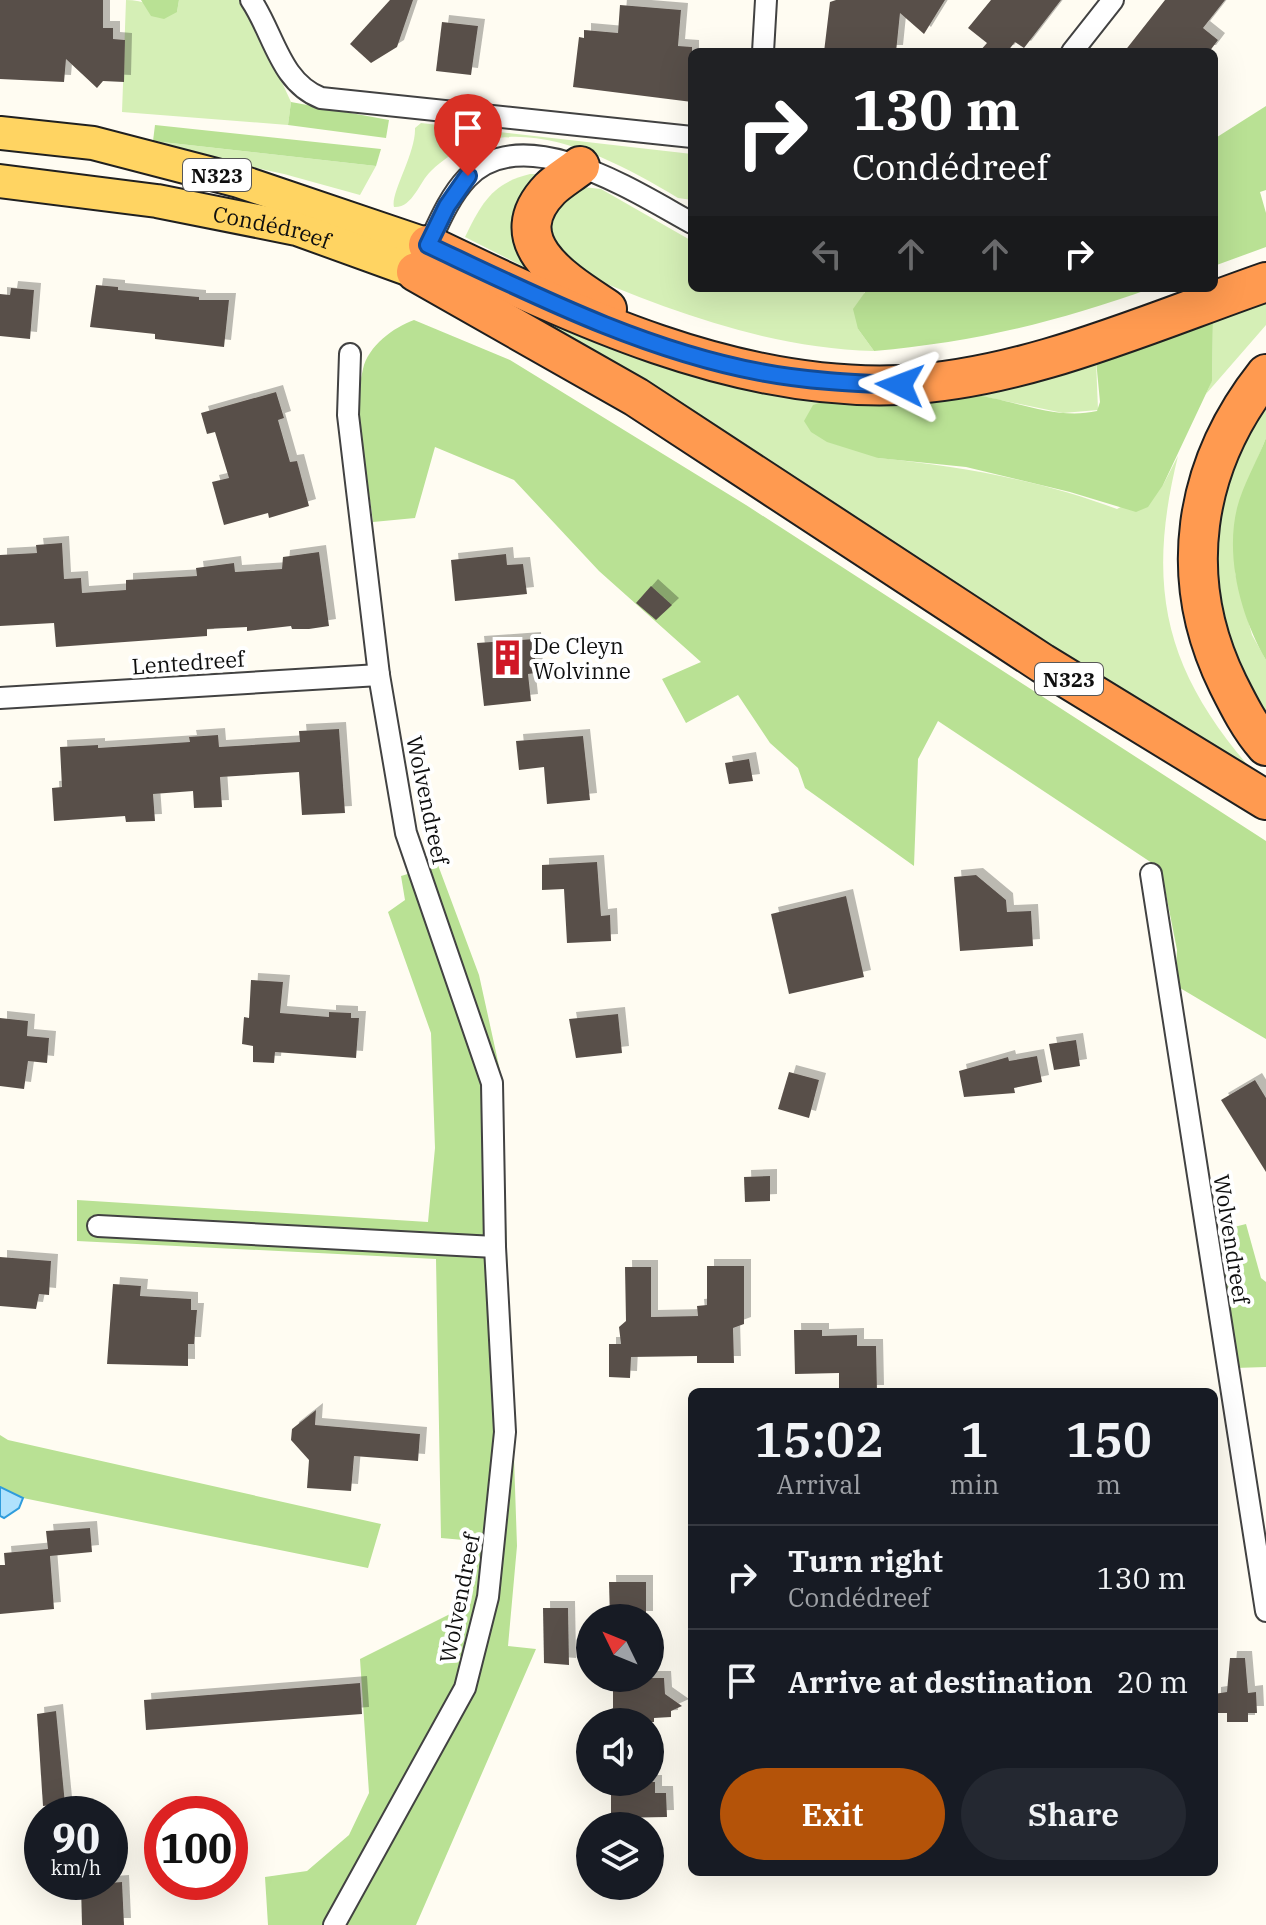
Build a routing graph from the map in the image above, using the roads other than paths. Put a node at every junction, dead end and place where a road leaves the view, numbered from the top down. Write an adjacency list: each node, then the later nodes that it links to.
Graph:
1 (251, 0): 7 (street)
2 (766, 0): 4 (street)
3 (1113, 0): 5 (street)
4 (763, 48)
5 (1075, 48)
6 (0, 133): 11 (main road, Condédreef / N323)
7 (688, 137)
8 (580, 166): 10 (street); 11 (street); 13 (highway)
9 (0, 181): 11 (main road, Condédreef / N323)
10 (688, 221)
11 (422, 258): 13 (highway, N323); 19 (highway, N323)
12 (1266, 282): 13 (highway, N323)
13 (644, 338)
14 (350, 354): 16 (street, Wolvendreef)
15 (1266, 374): 18 (highway)
16 (379, 675): 17 (street, Lentedreef); 22 (street, Wolvendreef)
17 (0, 698)
18 (1266, 746)
19 (1266, 800)
20 (1151, 874): 23 (street, Wolvendreef)
21 (98, 1226): 22 (street)
22 (495, 1247): 24 (street, Wolvendreef)
23 (1266, 1611)
24 (334, 1925)

